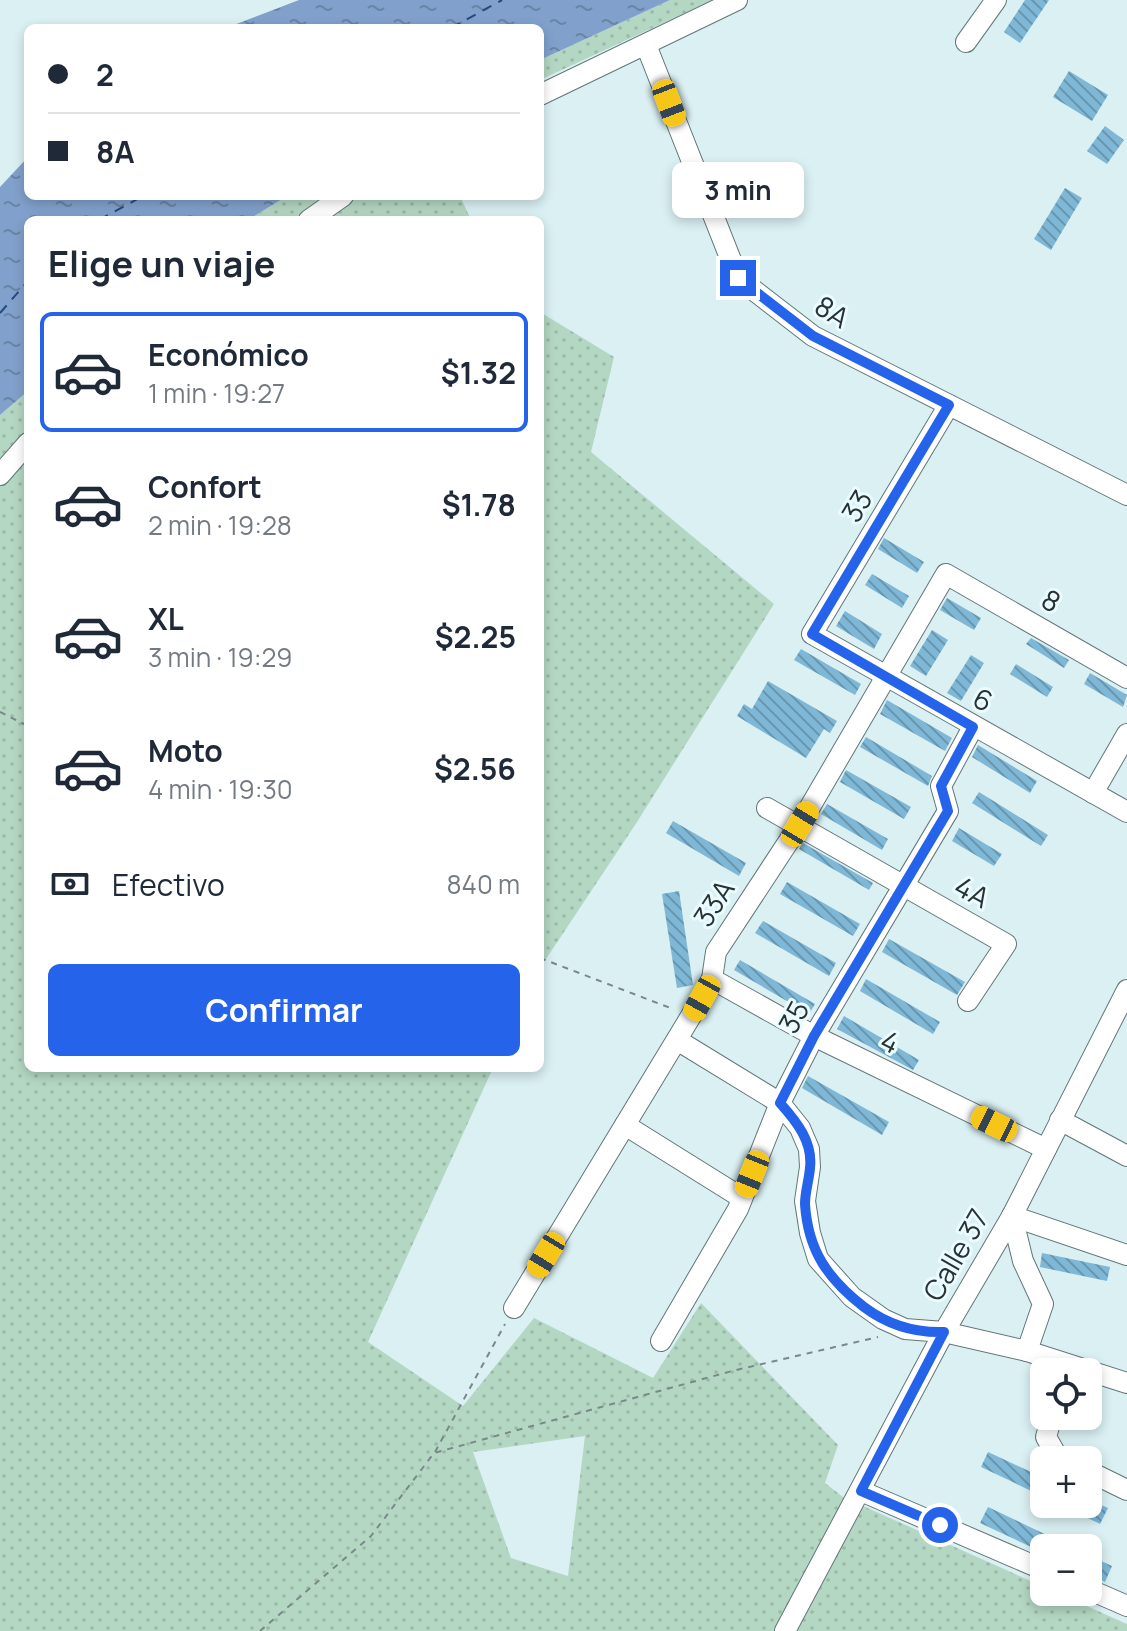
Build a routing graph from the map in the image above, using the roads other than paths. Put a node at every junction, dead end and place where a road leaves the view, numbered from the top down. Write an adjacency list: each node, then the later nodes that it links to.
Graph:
1 (737, 0): 4 (street)
2 (996, 0): 3 (street)
3 (966, 42)
4 (646, 45): 5 (street); 8 (street, 8A)
5 (544, 93)
6 (337, 200): 7 (street)
7 (315, 216)
8 (949, 405): 11 (street, 8A); 13 (street, 33)
9 (24, 448): 10 (street)
10 (0, 475)
11 (1127, 495)
12 (946, 574): 14 (street, 33A); 15 (street, 8)
13 (812, 634): 14 (street, 6)
14 (887, 678): 16 (street, 6); 21 (street, 33A)
15 (1127, 678)
16 (973, 727): 18 (street, 6); 22 (street, 35)
17 (1127, 734): 18 (street)
18 (1093, 793): 20 (street, 6)
19 (767, 808): 21 (street, 4A)
20 (1127, 812)
21 (800, 824): 22 (street, 4A); 23 (street, 33A)
22 (903, 886): 25 (street, 4A); 26 (street, 35)
23 (712, 979): 26 (street, 4); 27 (street, 33A)
24 (1127, 990): 29 (street, Calle 37)
25 (968, 1001)
26 (814, 1036): 28 (street, 35); 31 (street, 4)
27 (677, 1040): 28 (street); 30 (street, 33A)
28 (780, 1103): 33 (street, 35); 37 (street)
29 (1060, 1120): 31 (street, Calle 37); 32 (street)
30 (625, 1125): 33 (street); 36 (street, 33A)
31 (1046, 1149): 34 (street, Calle 37)
32 (1127, 1156)
33 (742, 1198): 38 (street, 35)
34 (1012, 1216): 35 (street); 37 (street, Calle 37); 39 (street)
35 (1127, 1255)
36 (514, 1308)
37 (944, 1332): 39 (street); 45 (street, Calle 37)
38 (661, 1341)
39 (1027, 1351): 40 (street)
40 (1042, 1358)
41 (1102, 1377): 42 (street)
42 (1127, 1383)
43 (1102, 1478): 44 (street)
44 (1127, 1490)
45 (861, 1491): 46 (street); 49 (street, Calle 37)
46 (1030, 1564)
47 (1102, 1595): 48 (street)
48 (1127, 1606)
49 (785, 1631)

